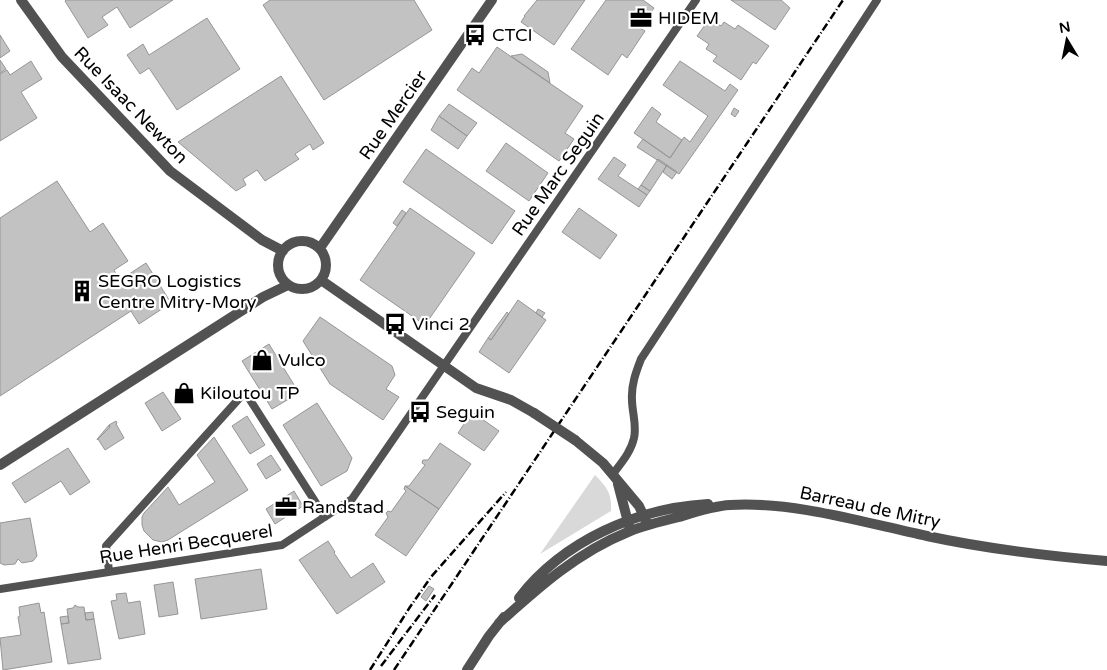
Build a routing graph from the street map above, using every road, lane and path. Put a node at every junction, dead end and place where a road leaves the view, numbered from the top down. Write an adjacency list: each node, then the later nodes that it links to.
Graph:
1 (21, 0): 6 (street, Rue Isaac Newton)
2 (492, 0): 5 (street, Rue Mercier)
3 (696, 0): 9 (street, Rue Marc Seguin)
4 (876, 0): 11 (street)
5 (320, 248): 6 (street); 7 (street)
6 (283, 251): 8 (street)
7 (322, 280): 8 (street); 9 (street)
8 (288, 285): 10 (street)
9 (444, 366): 11 (street, bridge); 12 (street, Rue Henri Becquerel)
10 (0, 465)
11 (615, 478): 13 (street); 14 (street)
12 (326, 517): 16 (street, Rue Henri Becquerel); 16 (street)
13 (646, 520): 14 (street, Barreau de Mitry); 15 (street, Barreau de Mitry)
14 (629, 526): 18 (street, Barreau de Mitry)
15 (1107, 561)
16 (109, 571): 17 (street, Rue Henri Becquerel)
17 (0, 589)
18 (467, 670)

